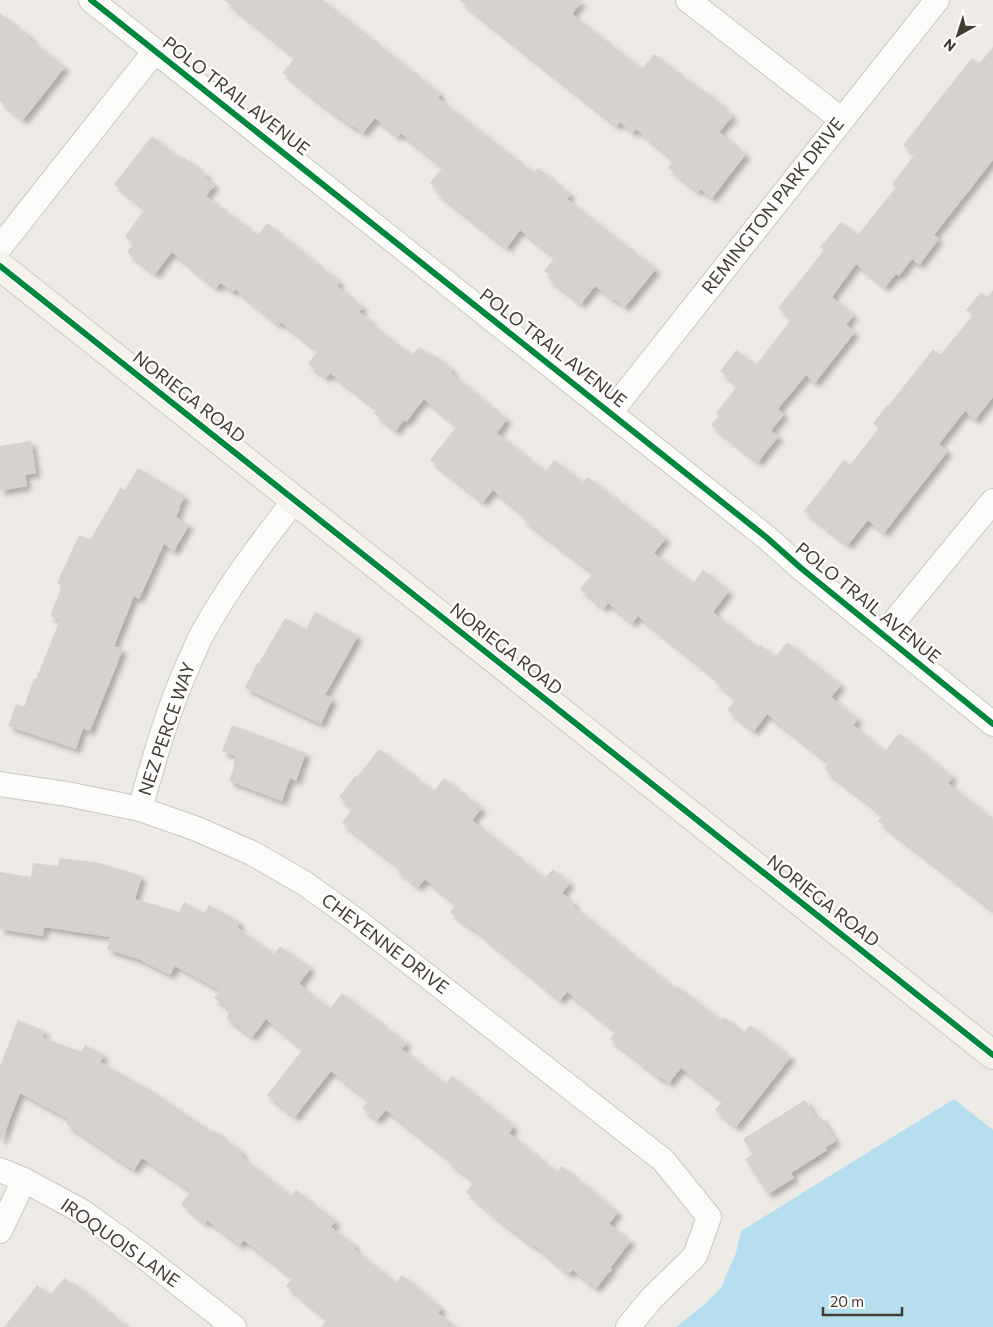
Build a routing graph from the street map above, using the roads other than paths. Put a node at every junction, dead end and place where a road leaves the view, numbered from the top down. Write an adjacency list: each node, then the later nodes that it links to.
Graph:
1 (91, 0): 4 (street, POLO TRAIL AVENUE)
2 (688, 0): 5 (street)
3 (937, 0): 5 (street, REMINGTON PARK DRIVE)
4 (155, 51): 6 (street); 8 (street, POLO TRAIL AVENUE)
5 (842, 120): 8 (street, REMINGTON PARK DRIVE)
6 (0, 247)
7 (0, 266): 9 (street, NORIEGA ROAD)
8 (610, 413): 11 (street, POLO TRAIL AVENUE)
9 (295, 500): 14 (street, NEZ PERCE WAY); 15 (street, NORIEGA ROAD)
10 (993, 501): 11 (street)
11 (883, 635): 12 (street, POLO TRAIL AVENUE)
12 (993, 724)
13 (0, 784): 14 (street, CHEYENNE DRIVE)
14 (140, 810): 20 (street, CHEYENNE DRIVE)
15 (993, 1055)
16 (0, 1170): 17 (street, IROQUOIS LANE)
17 (24, 1180): 18 (street); 19 (street, IROQUOIS LANE)
18 (0, 1231)
19 (234, 1327)
20 (628, 1327)

